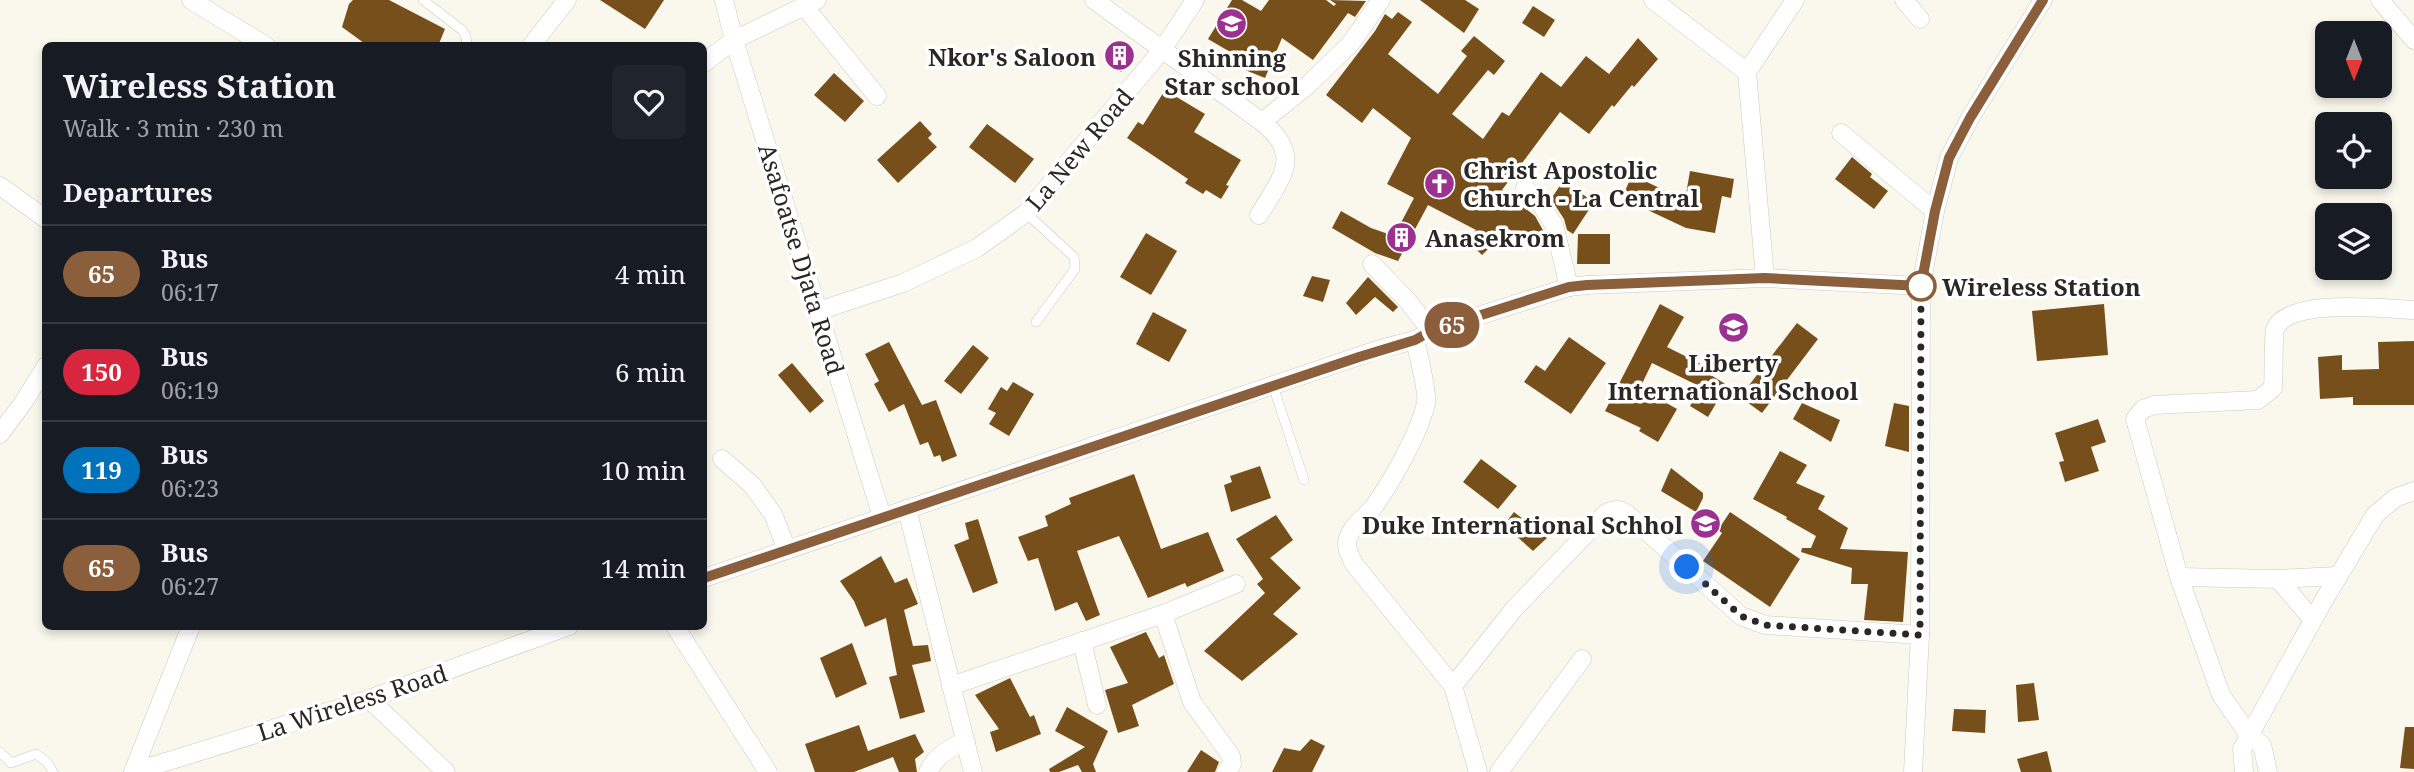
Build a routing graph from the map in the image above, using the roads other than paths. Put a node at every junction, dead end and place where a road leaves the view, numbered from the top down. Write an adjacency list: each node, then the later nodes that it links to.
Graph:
1 (191, 0): 17 (street)
2 (423, 0): 18 (lane)
3 (567, 0): 19 (street)
4 (724, 0): 15 (street, Asafoatse Djata Road)
5 (1094, 0): 20 (street)
6 (1195, 0): 20 (street, La New Road)
7 (1381, 0): 24 (street)
8 (1653, 0): 22 (street)
9 (1795, 0): 22 (street)
10 (1904, 0): 14 (street)
11 (2043, 0): 28 (street)
12 (2380, 0): 16 (street)
13 (811, 3): 15 (street); 23 (street)
14 (1920, 19)
15 (734, 40): 21 (street); 37 (street, Asafoatse Djata Road)
16 (2414, 40)
17 (259, 42)
18 (467, 42)
19 (534, 42)
20 (1162, 50): 24 (street); 29 (street, La New Road)
21 (707, 61)
22 (1747, 72): 33 (street)
23 (877, 96)
24 (1262, 122): 30 (street)
25 (1841, 133): 28 (street)
26 (0, 186): 31 (street)
27 (1525, 188): 35 (street)
28 (1935, 211): 34 (street)
29 (1026, 213): 37 (street, La New Road); 38 (lane)
30 (1259, 215)
31 (42, 216)
32 (1372, 264): 39 (street)
33 (1765, 278): 34 (street); 35 (street)
34 (1921, 286): 59 (street)
35 (1569, 287): 39 (street)
36 (2414, 310): 49 (street)
37 (818, 311): 47 (street, Asafoatse Djata Road)
38 (1036, 322)
39 (1423, 336): 41 (street); 63 (street)
40 (42, 372): 42 (street)
41 (1273, 386): 44 (lane); 46 (street)
42 (0, 434)
43 (722, 459): 48 (street)
44 (1304, 480)
45 (2414, 491): 50 (street)
46 (907, 509): 47 (street); 62 (street)
47 (882, 517): 48 (street)
48 (787, 550): 51 (street)
49 (2179, 576): 52 (street); 66 (street)
50 (2338, 576): 52 (street); 55 (street)
51 (707, 577)
52 (2278, 579): 55 (street)
53 (1236, 584): 54 (street)
54 (1163, 614): 60 (street); 75 (street)
55 (2313, 620): 66 (street)
56 (189, 630): 71 (street)
57 (558, 630): 64 (street, La Wireless Road)
58 (678, 630): 72 (street)
59 (1920, 635): 63 (street); 78 (street)
60 (1082, 641): 62 (street); 65 (street)
61 (1582, 659): 77 (street)
62 (951, 686): 67 (street)
63 (1453, 686): 76 (street)
64 (369, 699): 69 (street); 71 (street, La Wireless Road)
65 (1097, 705)
66 (2249, 735): 79 (street); 80 (street)
67 (966, 742): 73 (street); 74 (street)
68 (0, 752): 70 (lane)
69 (442, 771)
70 (53, 772)
71 (133, 772)
72 (768, 772)
73 (928, 772)
74 (973, 772)
75 (1226, 772)
76 (1478, 772)
77 (1499, 772)
78 (1913, 772)
79 (2244, 772)
80 (2269, 772)

